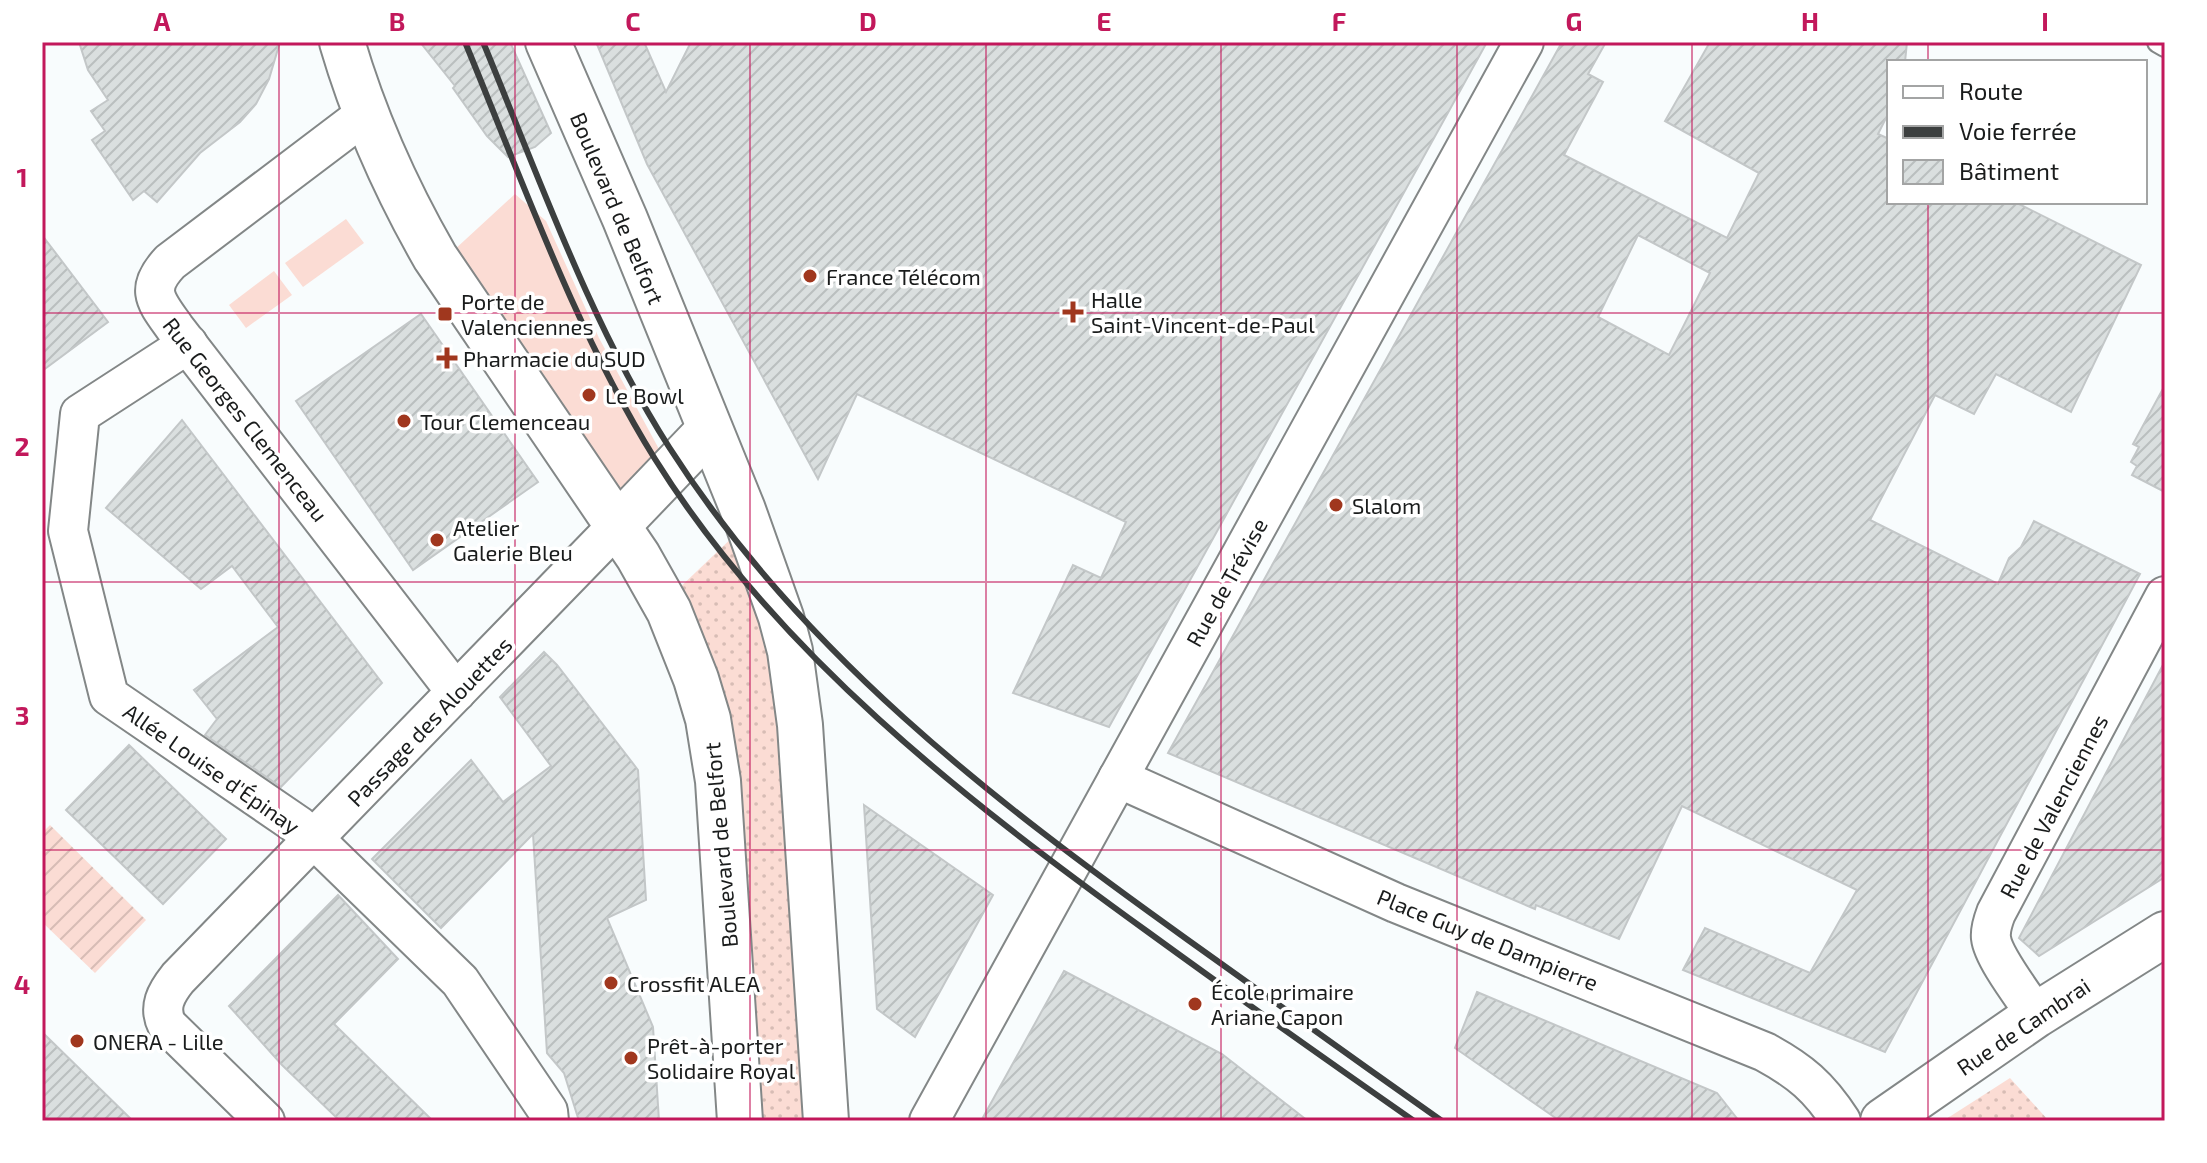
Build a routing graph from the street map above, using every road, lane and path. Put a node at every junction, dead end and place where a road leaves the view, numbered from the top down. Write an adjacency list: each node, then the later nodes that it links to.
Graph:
1 (342, 42): 6 (main road, Boulevard de Belfort)
2 (548, 42): 8 (main road, Boulevard de Belfort)
3 (1524, 42): 12 (street, Rue de Trévise)
4 (2158, 42): 5 (lane)
5 (2165, 46)
6 (367, 113): 7 (street, Rue Georges Clemenceau); 9 (main road, Boulevard de Belfort)
7 (188, 344): 11 (street, Rue Georges Clemenceau); 13 (street, Allée Louise d'Épinay)
8 (709, 430): 9 (main road, Passage des Alouettes); 19 (main road, Boulevard de Belfort)
9 (618, 525): 11 (street, Passage des Alouettes); 18 (main road, Boulevard de Belfort)
10 (2165, 596): 15 (street, Rue de Valenciennes)
11 (456, 692): 13 (street, Passage des Alouettes)
12 (1118, 778): 20 (street, Rue de Trévise); 21 (street, Place Guy de Dampierre)
13 (314, 839): 16 (street, Passage des Alouettes); 17 (street, Allée Louise d'Épinay)
14 (2165, 934): 15 (main road, Rue de Cambrai)
15 (2036, 1015): 22 (main road, Rue de Cambrai)
16 (265, 1121)
17 (549, 1121)
18 (740, 1121)
19 (826, 1121)
20 (929, 1121)
21 (1841, 1121)
22 (1883, 1121)

